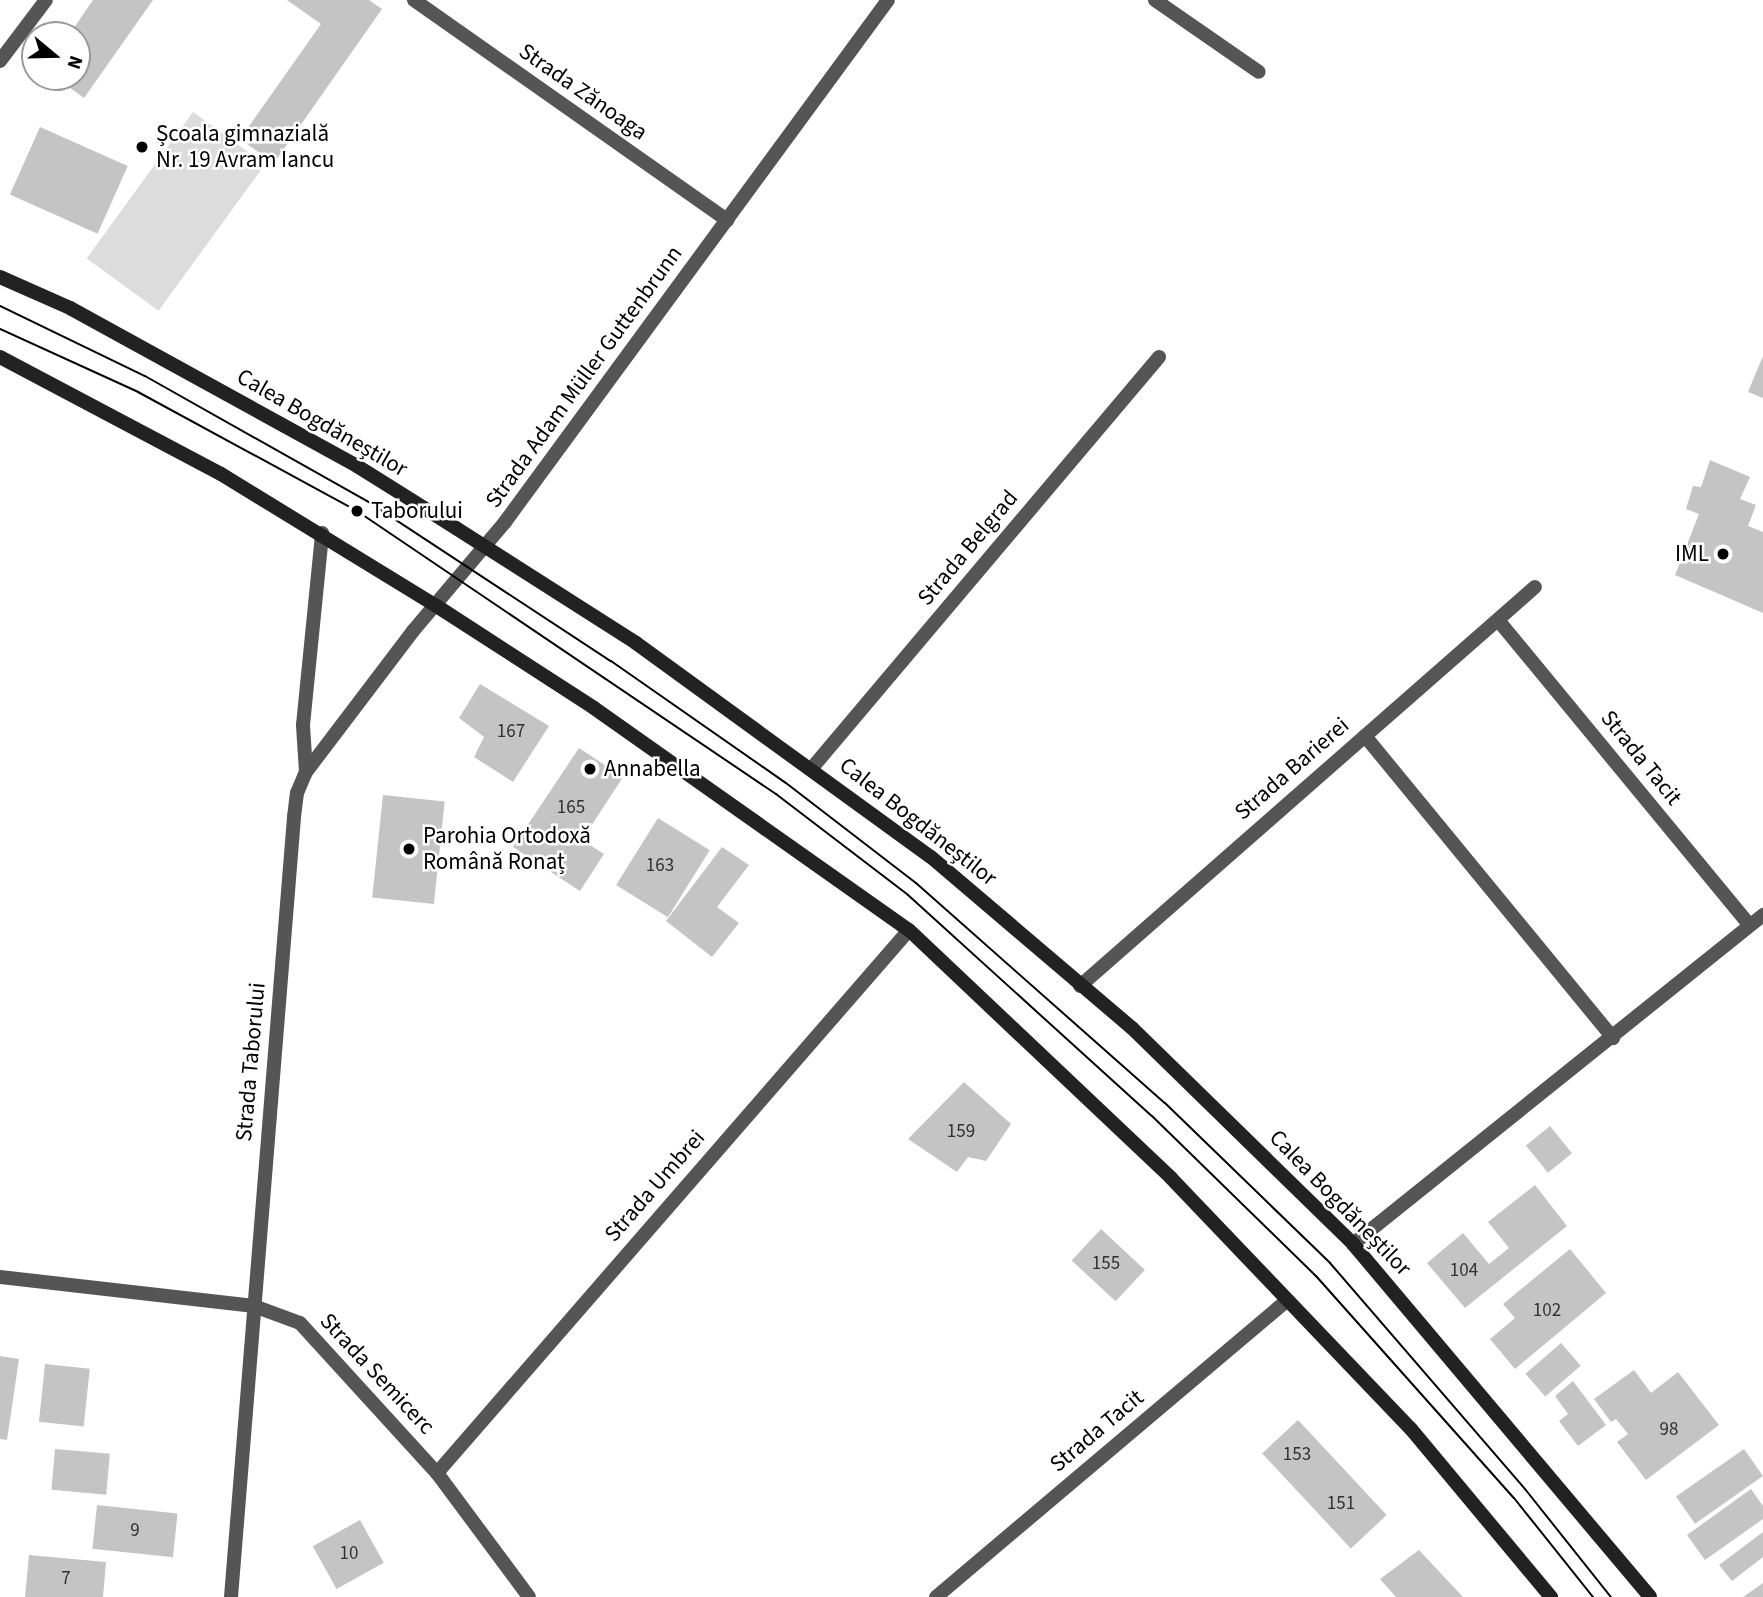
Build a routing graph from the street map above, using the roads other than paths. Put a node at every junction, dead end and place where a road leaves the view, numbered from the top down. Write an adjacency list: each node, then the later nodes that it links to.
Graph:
1 (46, 0): 5 (street)
2 (414, 0): 7 (street, Strada Zănoaga)
3 (888, 0): 7 (street, Strada Adam Müller Guttenbrunn)
4 (1154, 0): 6 (street)
5 (0, 61)
6 (1259, 72)
7 (727, 220): 12 (street, Strada Adam Müller Guttenbrunn)
8 (0, 277): 12 (main road, Calea Bogdăneștilor)
9 (0, 357): 11 (main road)
10 (1159, 358): 17 (street, Strada Belgrad)
11 (322, 533): 14 (main road); 18 (street, Strada Taborului)
12 (485, 546): 14 (street, Strada Adam Müller Guttenbrunn); 17 (main road, Calea Bogdăneștilor)
13 (1535, 587): 15 (street, Strada Barierei)
14 (435, 605): 18 (street, Strada Adam Müller Guttenbrunn); 21 (main road)
15 (1498, 620): 16 (street, Strada Barierei); 20 (street, Strada Tacit)
16 (1365, 736): 22 (street, Strada Barierei); 23 (street)
17 (812, 768): 22 (main road, Calea Bogdăneștilor)
18 (306, 772): 27 (street, Strada Taborului)
19 (1763, 915): 20 (street)
20 (1749, 925): 23 (street)
21 (909, 930): 26 (main road); 28 (street, Strada Umbrei)
22 (1080, 986): 24 (main road, Calea Bogdăneștilor)
23 (1613, 1038): 24 (street)
24 (1353, 1244): 33 (main road, Calea Bogdăneștilor)
25 (0, 1277): 27 (street, Strada Semicerc)
26 (1287, 1300): 29 (street, Strada Tacit); 32 (main road)
27 (254, 1306): 28 (street, Strada Semicerc); 30 (street, Strada Taborului)
28 (437, 1473): 31 (street, Strada Semicerc)
29 (938, 1596)
30 (231, 1597)
31 (529, 1597)
32 (1551, 1597)
33 (1650, 1597)

